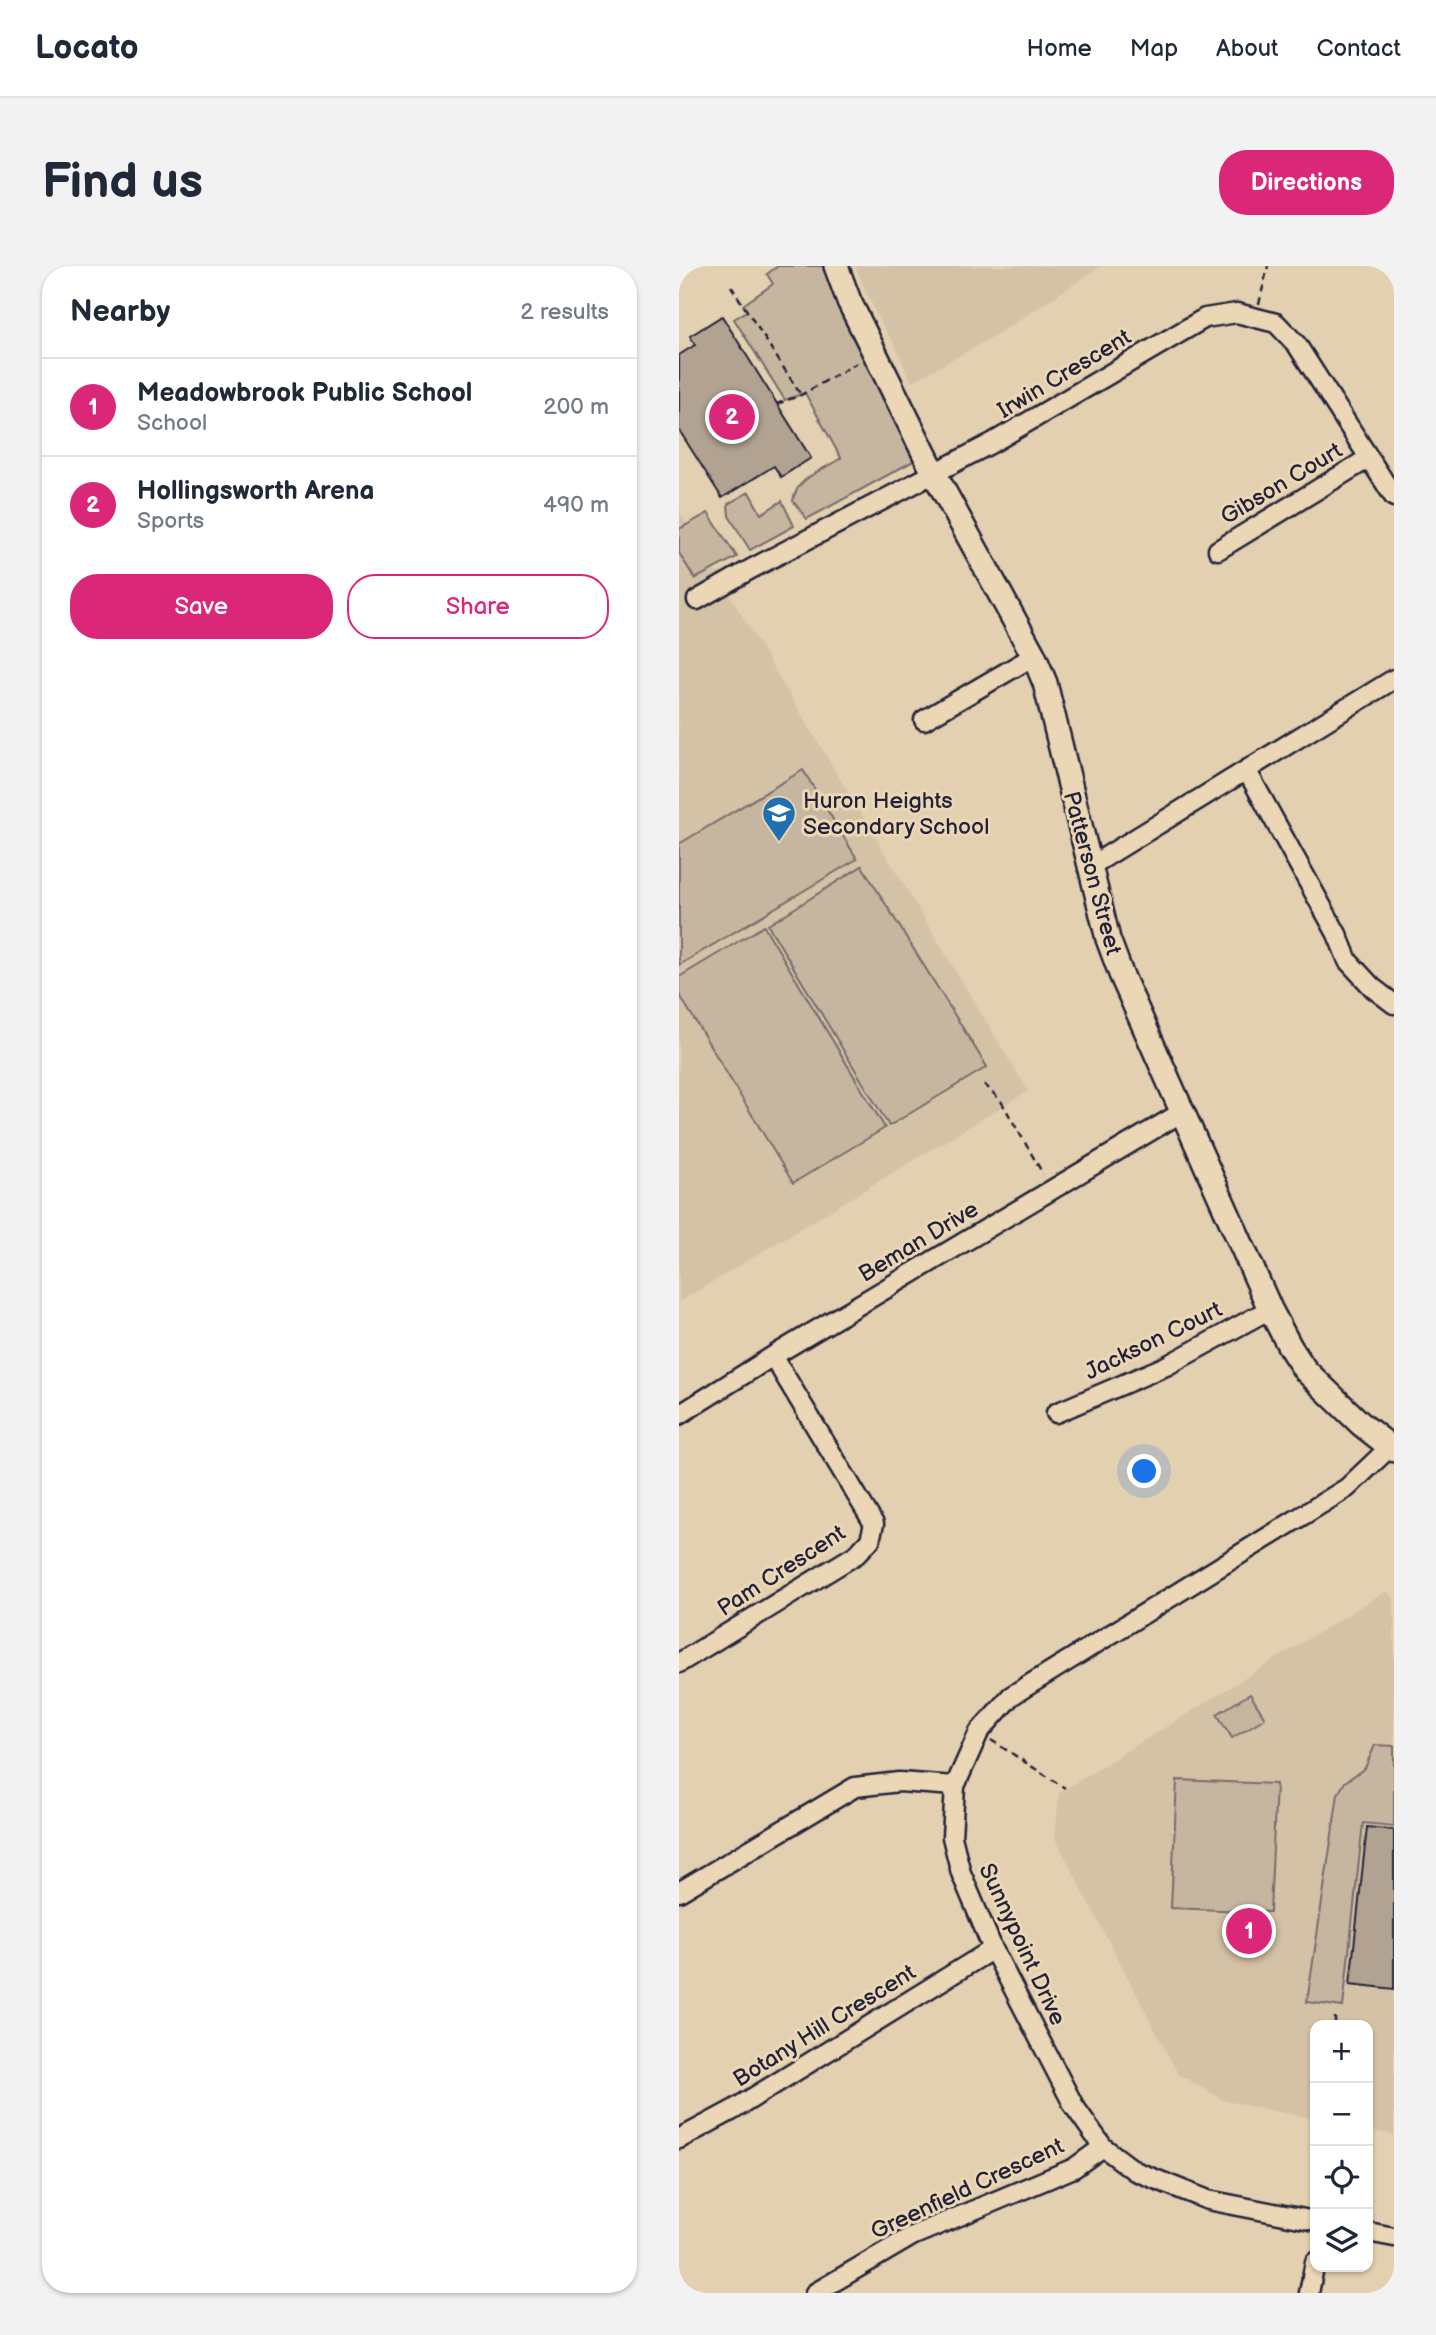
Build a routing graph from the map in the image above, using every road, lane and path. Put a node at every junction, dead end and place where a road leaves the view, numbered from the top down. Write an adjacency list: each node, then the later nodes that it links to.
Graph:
1 (836, 266): 5 (street, Patterson Street)
2 (1268, 266): 4 (path)
3 (731, 286): 6 (path)
4 (1256, 318): 8 (street, Irwin Crescent); 9 (street, Irwin Crescent)
5 (875, 352): 6 (path); 9 (street, Patterson Street)
6 (801, 395): 7 (path)
7 (777, 404)
8 (1369, 457): 10 (street, Irwin Crescent); 11 (street, Gibson Court)
9 (934, 473): 12 (street, Irwin Crescent); 13 (street, Patterson Street)
10 (1394, 497)
11 (1218, 550)
12 (697, 600)
13 (1034, 656): 15 (street); 17 (street, Patterson Street)
14 (1394, 679): 16 (street)
15 (924, 720)
16 (1247, 771): 17 (street); 18 (street)
17 (1089, 867): 20 (street, Patterson Street)
18 (1394, 1004)
19 (983, 1084): 21 (path)
20 (1184, 1111): 21 (street, Beman Drive); 22 (street, Patterson Street)
21 (1052, 1189): 23 (street, Beman Drive)
22 (1270, 1309): 24 (street, Jackson Court); 26 (street, Patterson Street)
23 (773, 1356): 25 (street, Beman Drive); 27 (street, Pam Crescent)
24 (1056, 1413)
25 (679, 1415)
26 (1392, 1448): 28 (street, Sunnypoint Drive)
27 (679, 1663)
28 (979, 1732): 29 (street, Sunnypoint Drive); 30 (path)
29 (955, 1786): 31 (street); 32 (street, Sunnypoint Drive)
30 (1065, 1787)
31 (679, 1892)
32 (993, 1949): 33 (street, Botany Hill Crescent); 34 (street, Sunnypoint Drive)
33 (679, 2139)
34 (1103, 2147): 35 (street, Sunnypoint Drive); 39 (street, Greenfield Crescent)
35 (1310, 2220)
36 (1373, 2233): 37 (street)
37 (1394, 2237)
38 (1313, 2272): 40 (street)
39 (815, 2293)
40 (1309, 2293)

